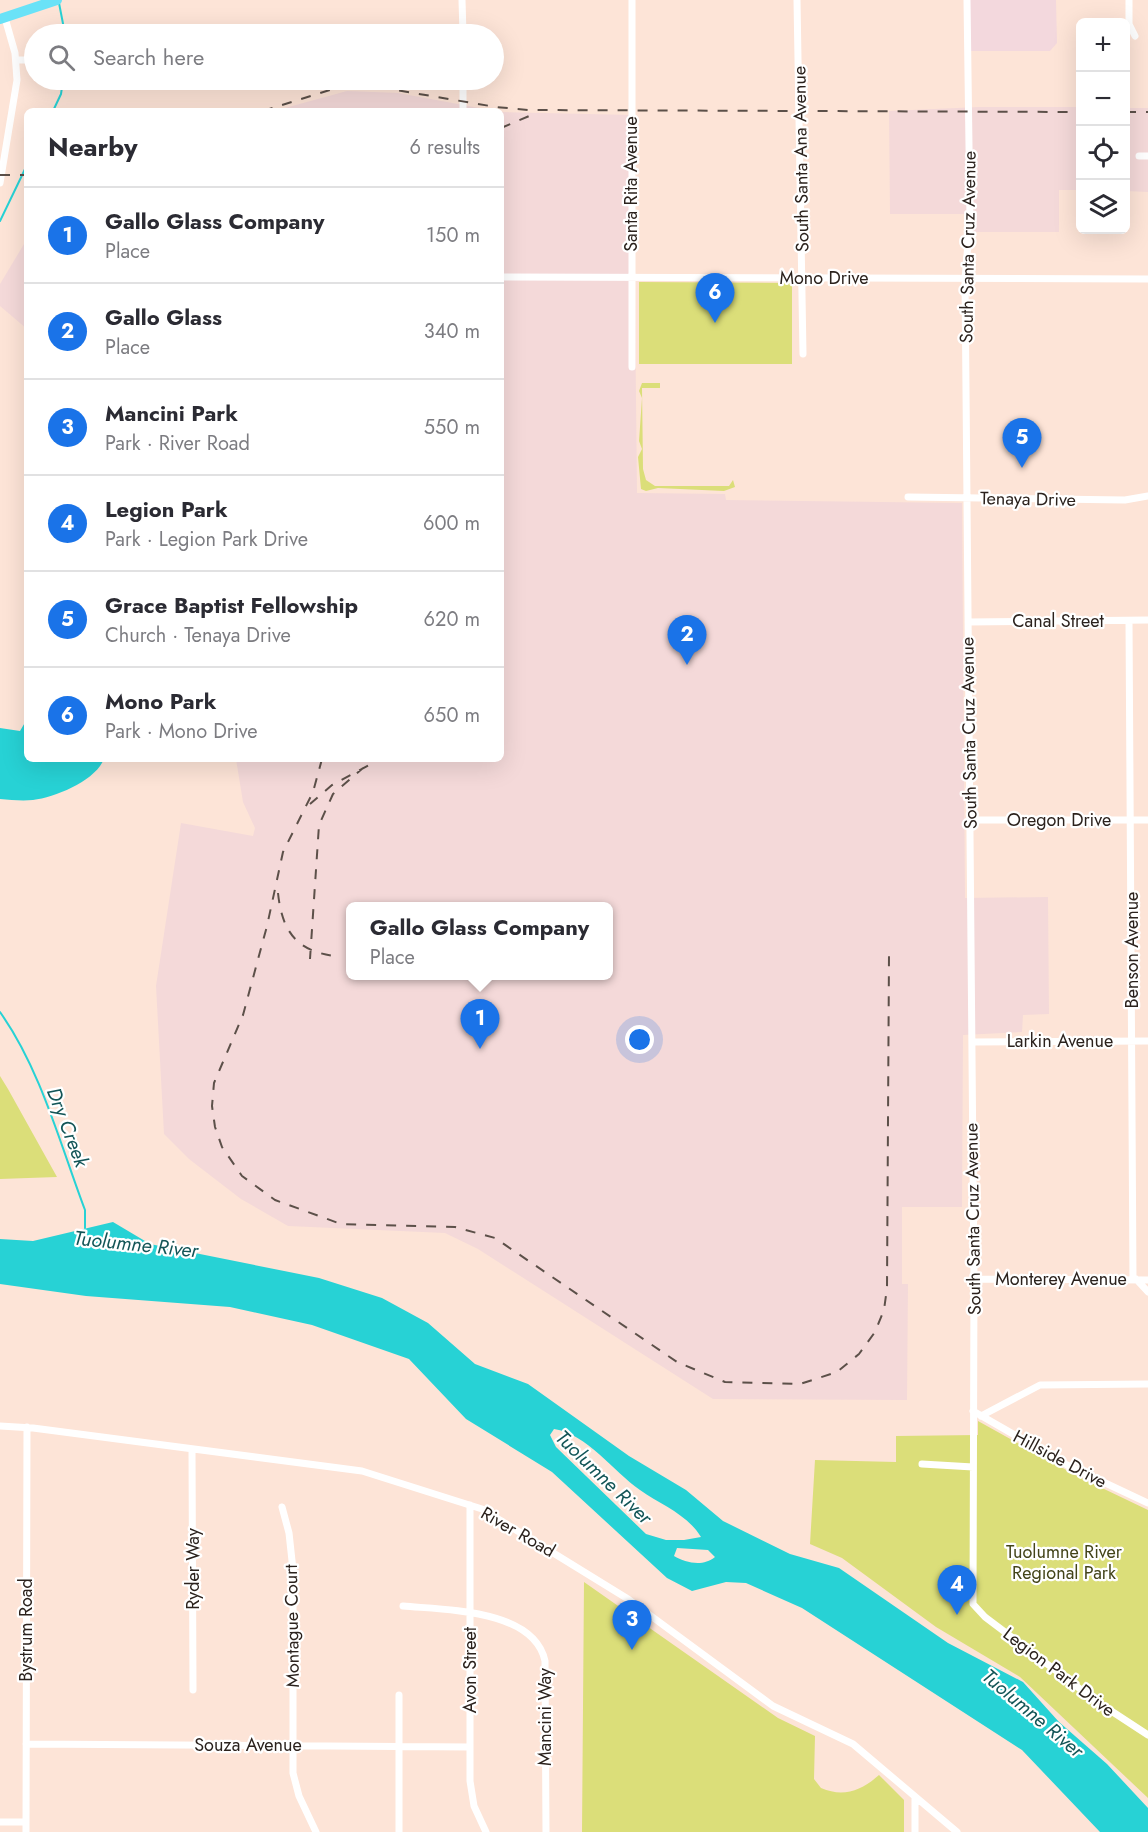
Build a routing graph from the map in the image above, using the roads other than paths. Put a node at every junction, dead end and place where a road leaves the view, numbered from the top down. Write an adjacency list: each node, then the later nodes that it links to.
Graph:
1 (57, 0): 7 (main road)
2 (462, 0): 8 (street)
3 (632, 0): 18 (street, Santa Rita Avenue)
4 (797, 0): 19 (street, South Santa Ana Avenue)
5 (967, 0): 20 (street, South Santa Cruz Avenue)
6 (1129, 0): 9 (street)
7 (3, 18): 10 (street)
8 (463, 24)
9 (1135, 36)
10 (16, 60): 11 (street); 16 (street)
11 (24, 60)
12 (463, 90): 13 (street)
13 (463, 108)
14 (1138, 156): 15 (street)
15 (1148, 156)
16 (0, 183)
17 (504, 277): 18 (street, Mono Drive)
18 (631, 277): 19 (street, Mono Drive); 23 (street, Santa Rita Avenue)
19 (803, 278): 20 (street, Mono Drive); 22 (street, South Santa Ana Avenue)
20 (965, 279): 21 (street, Mono Drive); 26 (street, South Santa Cruz Avenue)
21 (1148, 279)
22 (804, 354)
23 (632, 367)
24 (1148, 496): 26 (street, Tenaya Drive)
25 (908, 497): 26 (street, Tenaya Drive)
26 (967, 498): 29 (street, South Santa Cruz Avenue)
27 (1129, 621): 28 (street, Canal Street); 29 (street, Canal Street); 31 (street, Benson Avenue)
28 (1148, 621)
29 (968, 622): 30 (street, South Santa Cruz Avenue)
30 (970, 820): 31 (street, Oregon Drive); 33 (street, South Santa Cruz Avenue)
31 (1132, 820): 32 (street, Oregon Drive); 34 (street, Benson Avenue)
32 (1148, 820)
33 (972, 1041): 34 (street, Larkin Avenue); 36 (street, South Santa Cruz Avenue)
34 (1131, 1041): 35 (street, Larkin Avenue); 37 (street, Benson Avenue)
35 (1148, 1041)
36 (974, 1279): 37 (street, Monterey Avenue); 41 (street, South Santa Cruz Avenue)
37 (1134, 1280): 38 (street, Monterey Avenue); 39 (street)
38 (1148, 1280)
39 (1148, 1292)
40 (1148, 1384): 42 (street)
41 (973, 1411): 42 (street, Hillside Drive); 47 (street, South Santa Cruz Avenue)
42 (981, 1416): 48 (street, Hillside Drive)
43 (0, 1426): 44 (street, River Road)
44 (27, 1427): 45 (street, River Road); 57 (street, Bystrum Road)
45 (192, 1449): 49 (street, River Road); 54 (street, Ryder Way)
46 (922, 1464): 47 (street)
47 (973, 1467): 51 (street, South Santa Cruz Avenue)
48 (1148, 1503)
49 (470, 1506): 53 (street, Avon Street); 61 (street, River Road)
50 (282, 1507): 58 (street, Montague Court)
51 (973, 1604): 56 (street, Legion Park Drive)
52 (403, 1606): 53 (street, Mancini Way)
53 (470, 1613): 60 (street, Avon Street); 68 (street, Mancini Way)
54 (194, 1690)
55 (399, 1695): 59 (street)
56 (1148, 1735)
57 (26, 1744): 58 (street, Souza Avenue); 63 (street, Bystrum Road)
58 (293, 1746): 59 (street, Souza Avenue); 65 (street, Montague Court)
59 (399, 1746): 60 (street, Souza Avenue); 66 (street)
60 (470, 1747): 67 (street, Avon Street)
61 (915, 1798): 69 (street); 70 (street, River Road)
62 (0, 1822): 63 (street)
63 (26, 1822): 64 (street, Bystrum Road)
64 (26, 1832)
65 (316, 1832)
66 (399, 1832)
67 (486, 1832)
68 (546, 1832)
69 (915, 1832)
70 (957, 1832)

